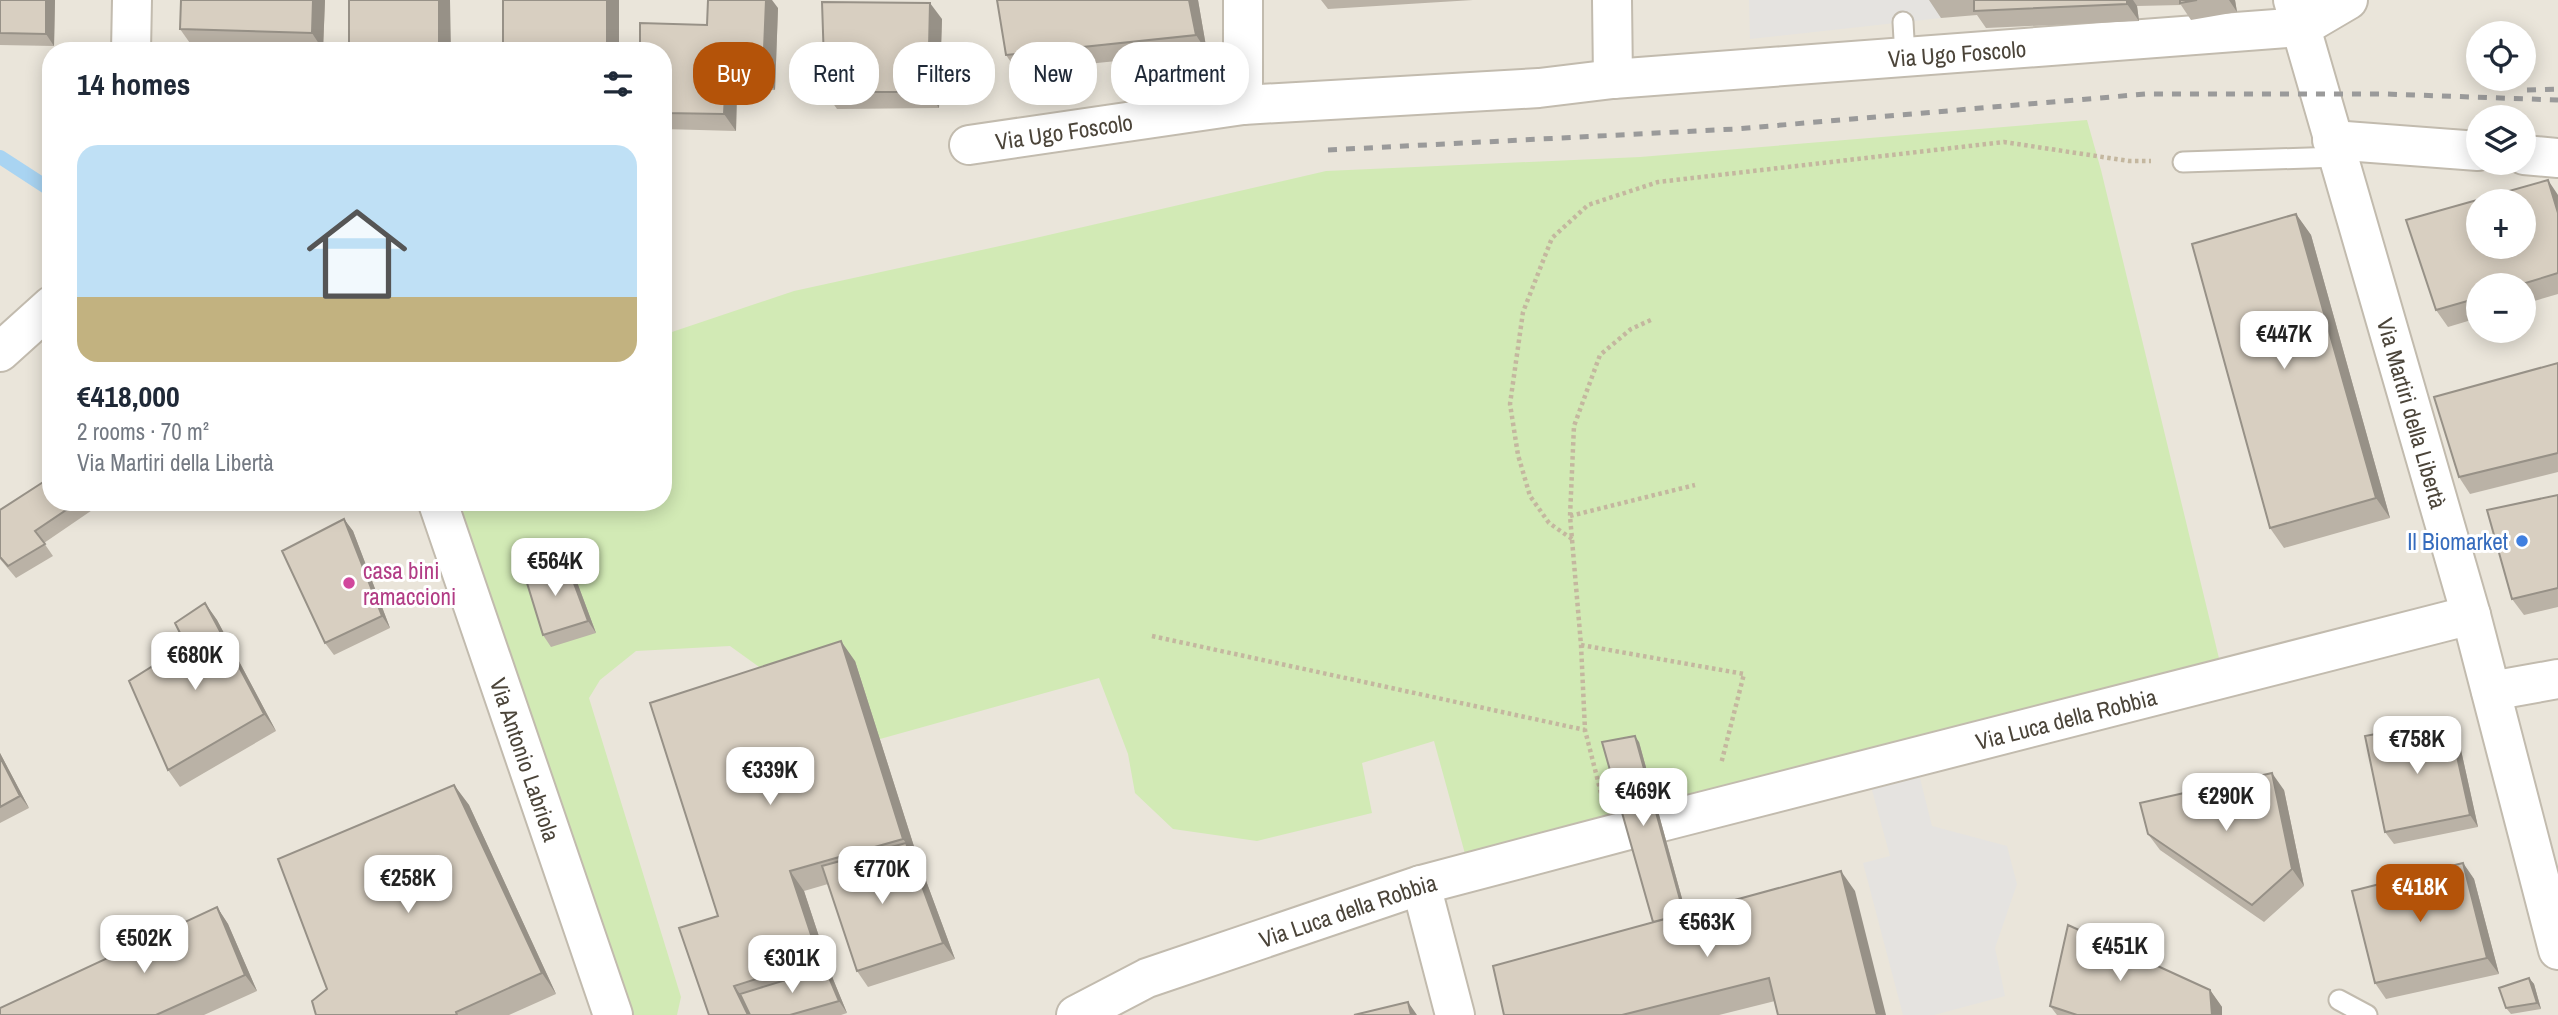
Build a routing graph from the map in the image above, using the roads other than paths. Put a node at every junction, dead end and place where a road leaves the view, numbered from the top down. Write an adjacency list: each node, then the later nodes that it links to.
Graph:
1 (132, 0): 6 (street)
2 (1243, 0): 7 (street)
3 (1612, 0): 8 (street)
4 (2348, 0): 5 (street)
5 (2298, 14): 8 (street, Via Ugo Foscolo); 12 (street, Via Martiri della Libertà)
6 (131, 42)
7 (1243, 42)
8 (1613, 79): 10 (street, Via Ugo Foscolo)
9 (1242, 105): 11 (street, Via Ugo Foscolo)
10 (1249, 105)
11 (969, 145)
12 (2335, 148): 13 (street); 16 (lane); 20 (street, Via Martiri della Libertà)
13 (2466, 151)
14 (2536, 156): 15 (street)
15 (2558, 158)
16 (2183, 162)
17 (42, 314): 18 (street)
18 (0, 352)
19 (441, 511): 26 (street, Via Antonio Labriola)
20 (2471, 615): 22 (street, Via Martiri della Libertà); 23 (street, Via Luca della Robbia)
21 (2558, 678): 22 (street)
22 (2491, 691): 24 (street, Via Martiri della Libertà)
23 (1421, 885): 27 (street, Via Luca della Robbia); 28 (street)
24 (2558, 950)
25 (2339, 1000): 29 (lane)
26 (613, 1015)
27 (1076, 1015)
28 (1455, 1015)
29 (2367, 1015)

